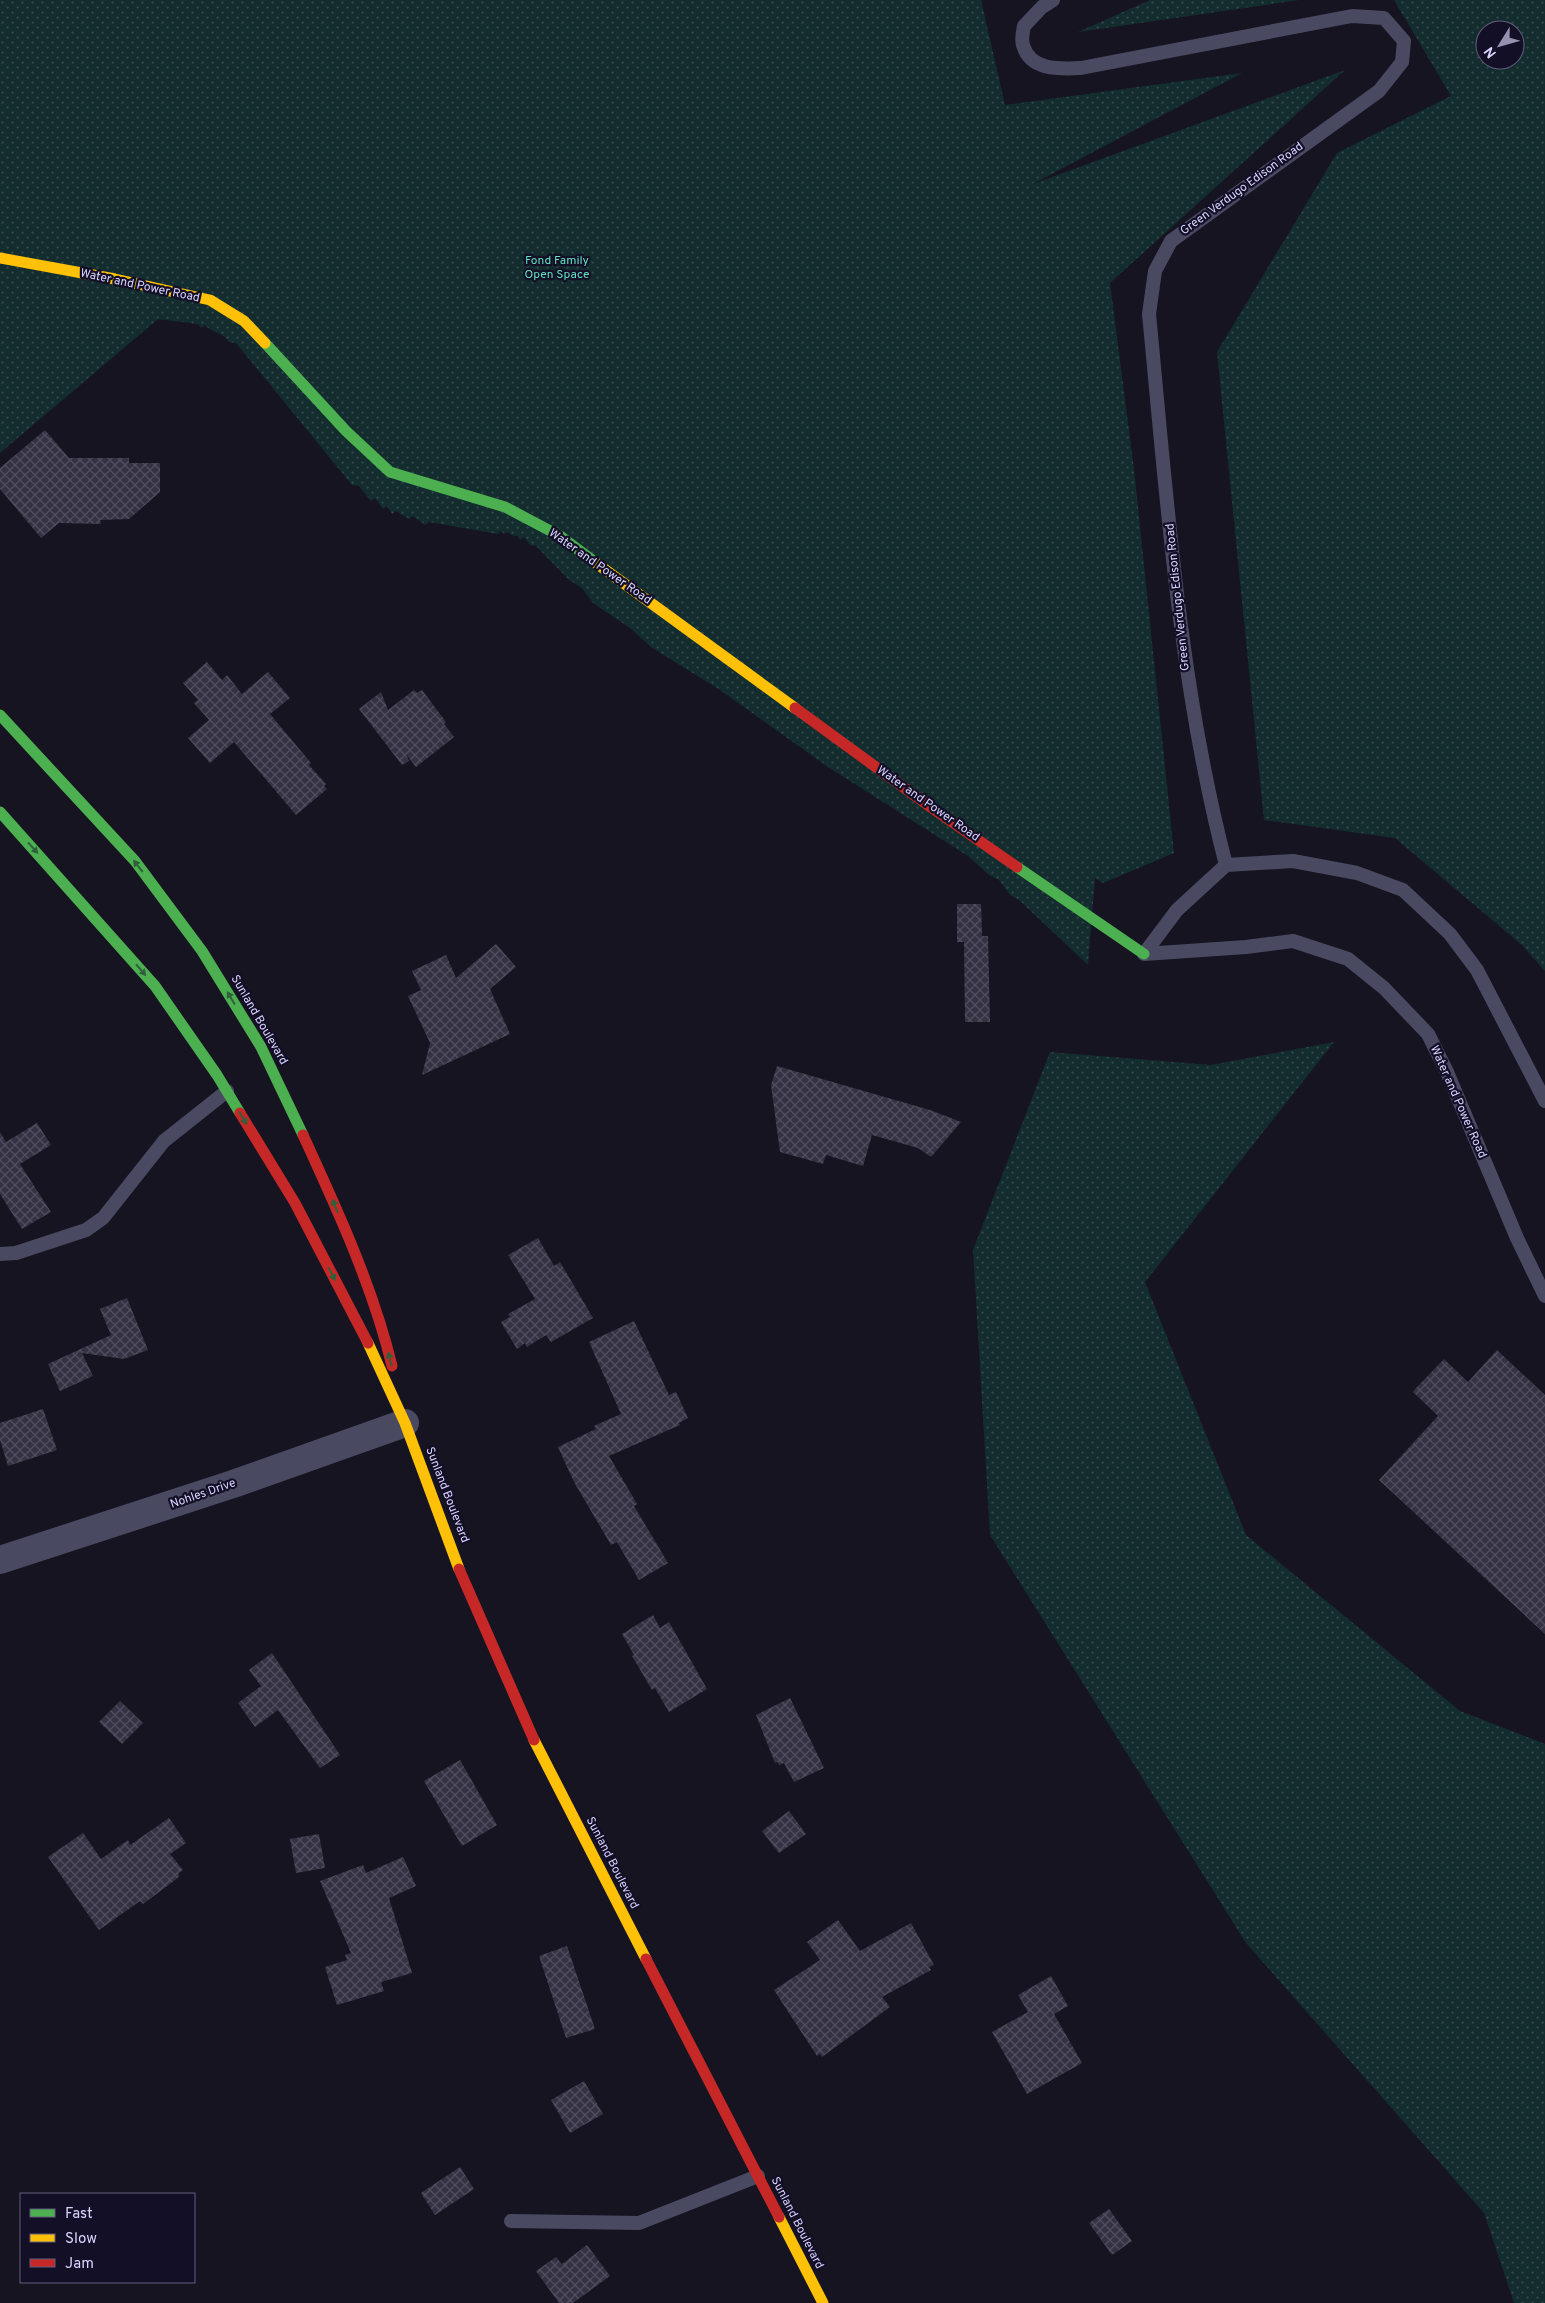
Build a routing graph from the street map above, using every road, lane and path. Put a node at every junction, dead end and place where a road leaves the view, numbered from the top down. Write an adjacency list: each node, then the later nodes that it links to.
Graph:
1 (1053, 0): 5 (lane, Green Verdugo Edison Road)
2 (0, 258): 6 (main road, Water and Power Road)
3 (0, 715): 11 (main road, Sunland Boulevard, one-way to 3)
4 (0, 812): 7 (main road, Sunland Boulevard, one-way to 7)
5 (1226, 865): 6 (lane); 8 (lane)
6 (1144, 954): 10 (lane, Water and Power Road)
7 (227, 1091): 9 (lane); 11 (main road, Sunland Boulevard, one-way to 11)
8 (1545, 1101)
9 (0, 1254)
10 (1545, 1296)
11 (405, 1423): 12 (street, Nohles Drive); 13 (main road, Sunland Boulevard)
12 (0, 1560)
13 (758, 2176): 14 (lane); 15 (main road, Sunland Boulevard)
14 (511, 2221)
15 (823, 2303)

